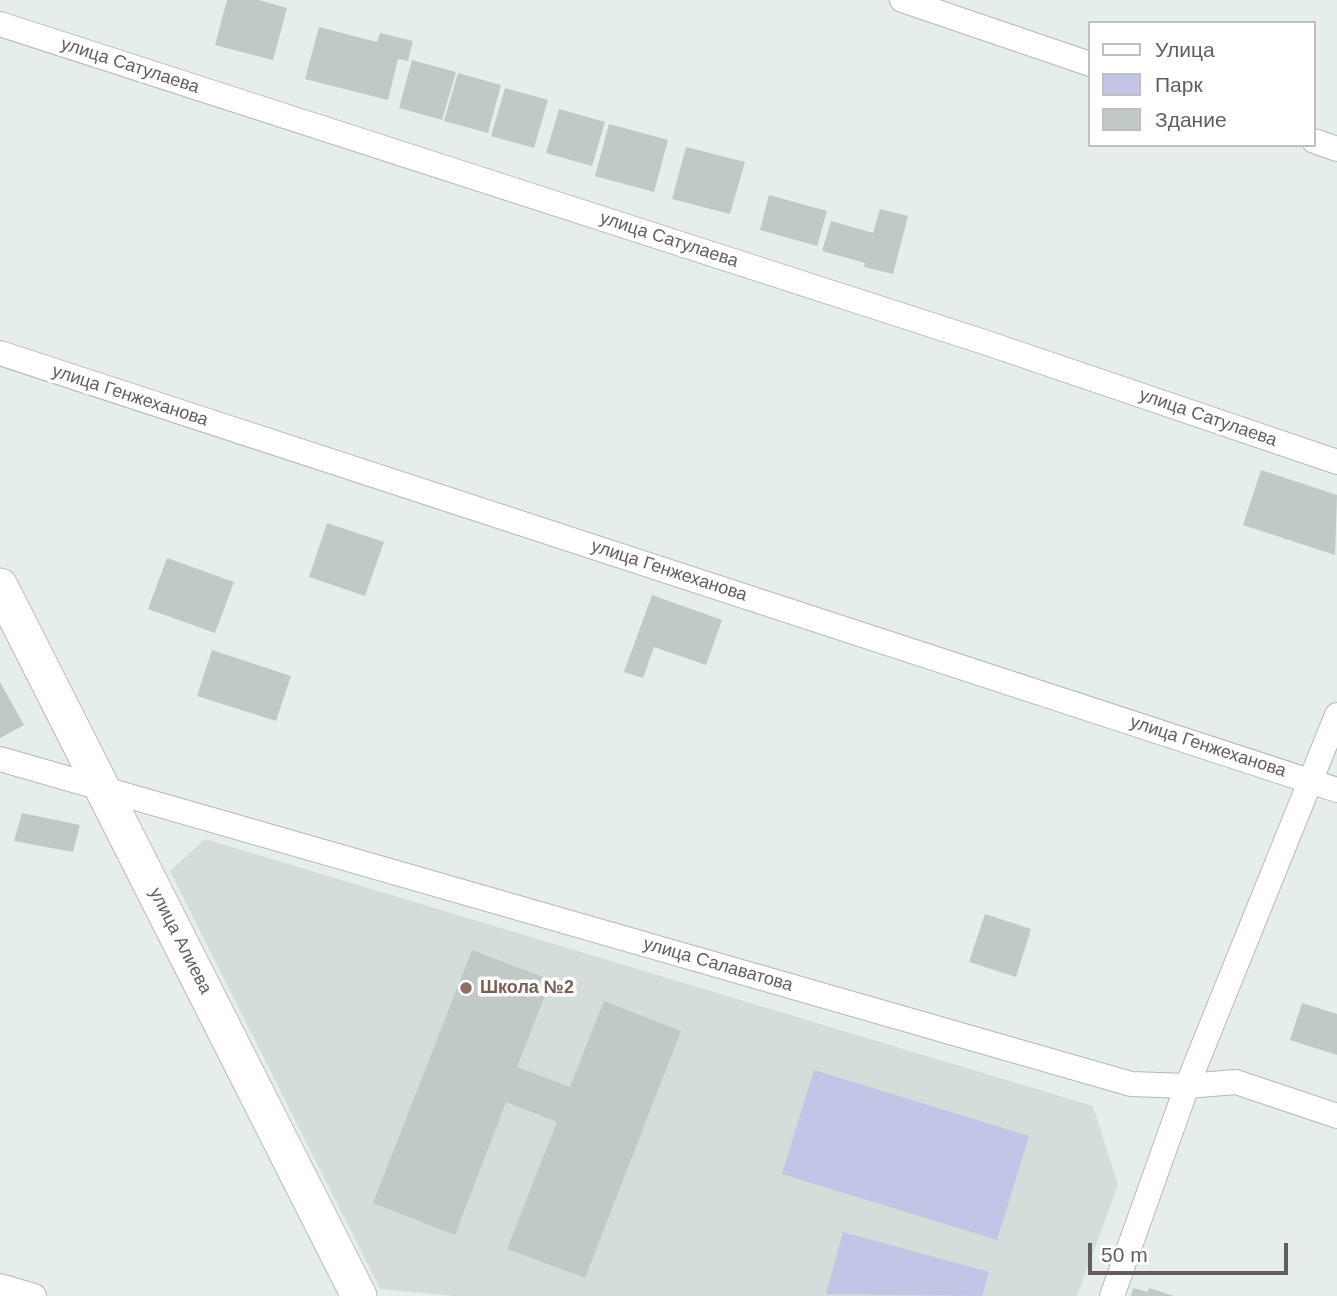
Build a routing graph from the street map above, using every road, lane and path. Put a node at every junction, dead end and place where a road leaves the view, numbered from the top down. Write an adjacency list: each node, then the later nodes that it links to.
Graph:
1 (902, 0): 3 (street)
2 (0, 24): 7 (street, улица Сатулаева)
3 (1088, 63)
4 (1316, 142): 5 (street)
5 (1337, 149)
6 (0, 353): 11 (street, улица Генжеханова)
7 (1337, 462)
8 (0, 586): 12 (street, улица Алиева)
9 (1337, 715): 11 (street)
10 (0, 759): 12 (street, улица Салаватова)
11 (1311, 781): 13 (street, улица Генжеханова); 14 (street)
12 (103, 787): 14 (street, улица Салаватова); 18 (street, улица Алиева)
13 (1337, 790)
14 (1187, 1086): 15 (street, улица Салаватова); 19 (street)
15 (1337, 1116)
16 (0, 1286): 17 (street)
17 (34, 1296)
18 (359, 1296)
19 (1112, 1296)

